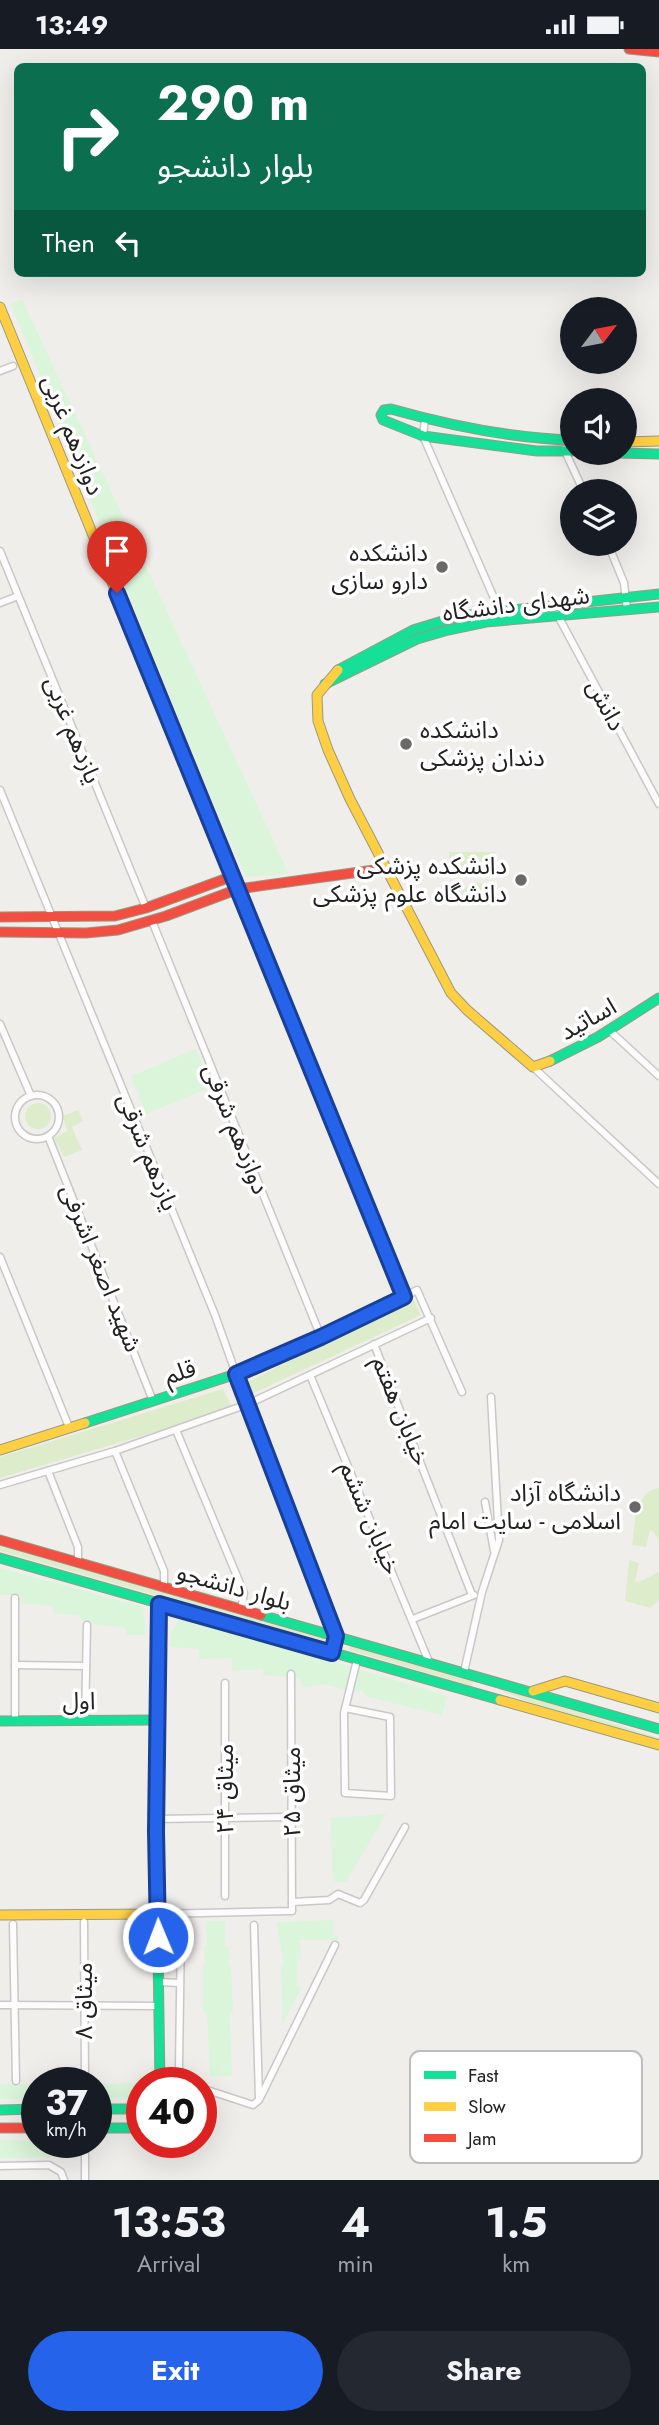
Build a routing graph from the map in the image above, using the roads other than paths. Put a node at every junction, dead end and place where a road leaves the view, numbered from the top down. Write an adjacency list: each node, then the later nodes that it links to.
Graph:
1 (629, 49): 2 (street)
2 (659, 52)
3 (0, 307): 30 (street, دوازدهم غربی)
4 (13, 366): 5 (street)
5 (0, 371)
6 (425, 419): 7 (street); 8 (street); 8 (street)
7 (481, 431): 10 (street); 12 (street)
8 (423, 436): 10 (street); 25 (street)
9 (659, 441): 11 (street)
10 (479, 442): 13 (street)
11 (637, 442)
12 (560, 444)
13 (560, 447)
14 (637, 453): 15 (street)
15 (659, 454)
16 (0, 551): 19 (street, یازدهم غربی)
17 (613, 556): 20 (street)
18 (659, 594): 20 (street, شهدای دانشگاه)
19 (18, 596): 21 (street); 32 (street, یازدهم غربی)
20 (627, 597): 22 (street, شهدای دانشگاه); 24 (street)
21 (0, 603)
22 (554, 606): 25 (street, شهدای دانشگاه); 26 (street, دانش)
23 (659, 607): 24 (street, شهدای دانشگاه)
24 (627, 610): 26 (street, شهدای دانشگاه)
25 (503, 616): 26 (street, شهدای دانشگاه); 41 (street, شهدای دانشگاه)
26 (558, 617): 28 (street, دانش)
27 (0, 790): 34 (street, یازدهم شرقی)
28 (659, 804)
29 (374, 870): 31 (street)
30 (233, 876): 31 (street, دوازدهم غربی); 32 (street)
31 (238, 888): 35 (street); 47 (street, دوازدهم غربی)
32 (146, 908): 34 (street)
33 (0, 917): 34 (street)
34 (52, 918): 37 (street, یازدهم شرقی)
35 (152, 921): 37 (street); 49 (street, دوازدهم شرقی)
36 (0, 932): 37 (street)
37 (58, 932): 51 (street, یازدهم شرقی)
38 (659, 998): 40 (street, اساتید)
39 (0, 1024): 43 (street)
40 (610, 1030): 41 (street, اساتید); 42 (street)
41 (533, 1067): 45 (street)
42 (659, 1076)
43 (31, 1096): 44 (street); 44 (street)
44 (48, 1136): 55 (street, شهید اصغر اشرفی)
45 (659, 1184)
46 (0, 1257): 57 (street)
47 (404, 1297): 48 (street); 49 (street, قلم)
48 (431, 1318): 50 (street); 53 (street)
49 (321, 1337): 51 (street, قلم)
50 (374, 1344): 52 (street); 70 (street, خیابان هفتم)
51 (236, 1374): 55 (street, قلم); 56 (street)
52 (310, 1375): 56 (street); 74 (street, خیابان ششم)
53 (461, 1392)
54 (491, 1397): 65 (street)
55 (153, 1401): 57 (street, قلم)
56 (248, 1404): 58 (street); 76 (street)
57 (69, 1427): 59 (street, قلم)
58 (176, 1430): 60 (street); 73 (street)
59 (0, 1450)
60 (115, 1451): 61 (street); 68 (street)
61 (48, 1471): 62 (street); 67 (street)
62 (0, 1485)
63 (485, 1503): 65 (street)
64 (0, 1540): 67 (street, بلوار دانشجو)
65 (495, 1553): 69 (street)
66 (0, 1558): 72 (street, بلوار دانشجو)
67 (78, 1563): 68 (street, بلوار دانشجو)
68 (164, 1587): 73 (street, بلوار دانشجو)
69 (482, 1592): 70 (street); 82 (street)
70 (472, 1595): 74 (street)
71 (15, 1598): 80 (street)
72 (159, 1604): 77 (street, بلوار دانشجو); 90 (street)
73 (241, 1609): 76 (street, بلوار دانشجو)
74 (412, 1619): 79 (street, خیابان ششم)
75 (87, 1625): 81 (street)
76 (336, 1636): 77 (street); 79 (street, بلوار دانشجو)
77 (332, 1653): 78 (street, بلوار دانشجو)
78 (357, 1660): 87 (street, بلوار دانشجو); 88 (street)
79 (429, 1662): 82 (street, بلوار دانشجو)
80 (15, 1665): 81 (street); 92 (street)
81 (86, 1666): 93 (street)
82 (464, 1672): 84 (street, بلوار دانشجو)
83 (291, 1674): 96 (street, میثاق ۲۵)
84 (492, 1680): 86 (street, بلوار دانشجو); 87 (street)
85 (225, 1683): 97 (street, میثاق ۲۴)
86 (532, 1692): 89 (street); 94 (street, بلوار دانشجو)
87 (488, 1696): 95 (street, بلوار دانشجو)
88 (345, 1708): 88 (street)
89 (659, 1708)
90 (158, 1720): 93 (street, اول); 98 (street)
91 (0, 1721): 92 (street, اول)
92 (15, 1721): 93 (street, اول)
93 (85, 1721)
94 (659, 1729)
95 (659, 1745)
96 (292, 1817): 97 (street); 101 (street, میثاق ۲۵)
97 (225, 1818): 98 (street); 100 (street, میثاق ۲۴)
98 (156, 1819): 102 (street)
99 (405, 1827): 101 (street)
100 (225, 1896)
101 (292, 1902): 102 (street, میثاق ۲۵)
102 (158, 1914): 103 (street); 109 (street)
103 (0, 1915)
104 (84, 1922): 113 (street, میثاق ۸)
105 (13, 1924): 112 (street)
106 (254, 1925): 120 (street)
107 (181, 1929): 110 (street)
108 (335, 1945): 120 (street)
109 (159, 1982): 110 (street); 114 (street)
110 (180, 1983): 117 (street)
111 (0, 2005): 112 (street)
112 (14, 2005): 113 (street); 118 (street)
113 (84, 2005): 114 (street); 115 (street, میثاق ۸)
114 (159, 2005): 116 (street)
115 (85, 2067)
116 (160, 2067)
117 (179, 2067)
118 (16, 2081)
119 (217, 2093): 120 (street)
120 (259, 2100)
121 (21, 2109): 122 (street)
122 (0, 2110)
123 (0, 2128): 124 (street)
124 (21, 2128)
125 (85, 2158): 128 (street)
126 (0, 2166): 127 (street)
127 (64, 2180)
128 (85, 2180)

